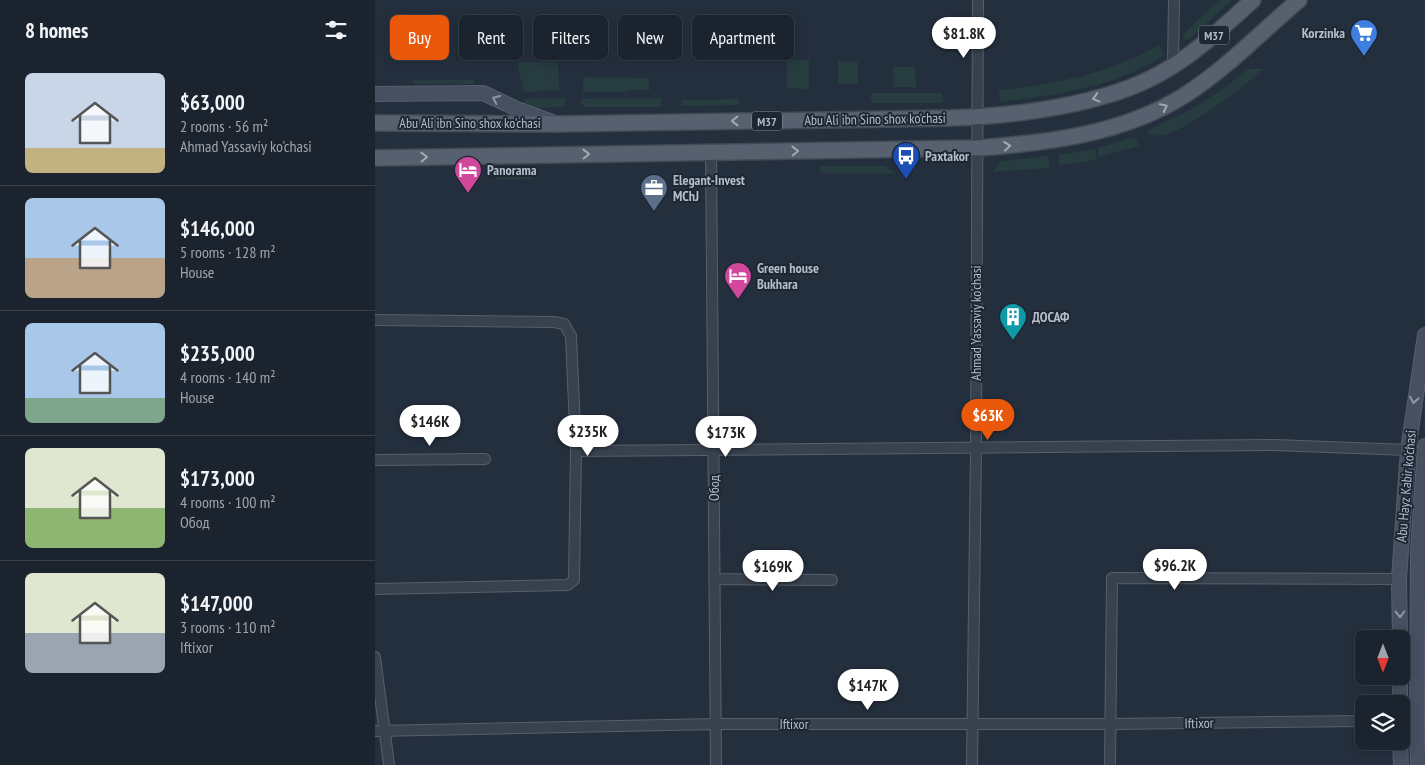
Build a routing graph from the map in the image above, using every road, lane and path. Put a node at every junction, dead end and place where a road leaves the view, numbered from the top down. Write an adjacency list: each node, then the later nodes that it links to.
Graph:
1 (978, 0): 7 (street, Ahmad Yassaviy ko'chasi)
2 (1173, 0): 5 (street)
3 (1253, 0): 5 (main road, Abu Ali ibn Sino shox ko'chasi / M37)
4 (1299, 0): 10 (main road, M37, one-way to 4)
5 (1173, 66): 7 (main road, Abu Ali ibn Sino shox ko'chasi / M37, one-way to 7)
6 (375, 94): 9 (main road, one-way to 6)
7 (976, 118): 9 (main road, Abu Ali ibn Sino shox ko'chasi / M37, one-way to 9); 10 (street, Ahmad Yassaviy ko'chasi)
8 (375, 123): 9 (main road, Abu Ali ibn Sino shox ko'chasi / M37)
9 (558, 124)
10 (977, 148): 11 (main road, M37, one-way to 10); 16 (street, Ahmad Yassaviy ko'chasi)
11 (711, 152): 12 (main road, M37, one-way to 11); 17 (street, Обод)
12 (375, 158)
13 (375, 320): 19 (street)
14 (1425, 335): 18 (main road, Abu Hayz Kabir ko'chasi, one-way to 18)
15 (1425, 446): 39 (main road, Abu Hayz Kabir ko'chasi)
16 (976, 449): 17 (street); 18 (street); 30 (street, Ahmad Yassaviy ko'chasi)
17 (714, 450): 19 (street); 23 (street, Обод)
18 (1408, 450): 22 (main road, Abu Hayz Kabir ko'chasi)
19 (576, 451): 25 (street)
20 (485, 459): 21 (street)
21 (375, 460)
22 (1399, 579): 26 (main road, Abu Hayz Kabir ko'chasi, one-way to 26); 31 (street)
23 (714, 580): 24 (street); 29 (street, Обод)
24 (832, 580)
25 (375, 589)
26 (1400, 630)
27 (375, 657): 32 (street)
28 (1355, 721): 31 (street, Iftixor)
29 (716, 724): 30 (street, Iftixor); 32 (street, Iftixor); 35 (street, Обод)
30 (972, 724): 31 (street, Iftixor); 36 (street, Ahmad Yassaviy ko'chasi)
31 (1110, 724): 37 (street)
32 (380, 730): 34 (street)
33 (1400, 750): 38 (main road)
34 (389, 765)
35 (716, 765)
36 (972, 765)
37 (1110, 765)
38 (1401, 765)
39 (1418, 765)

